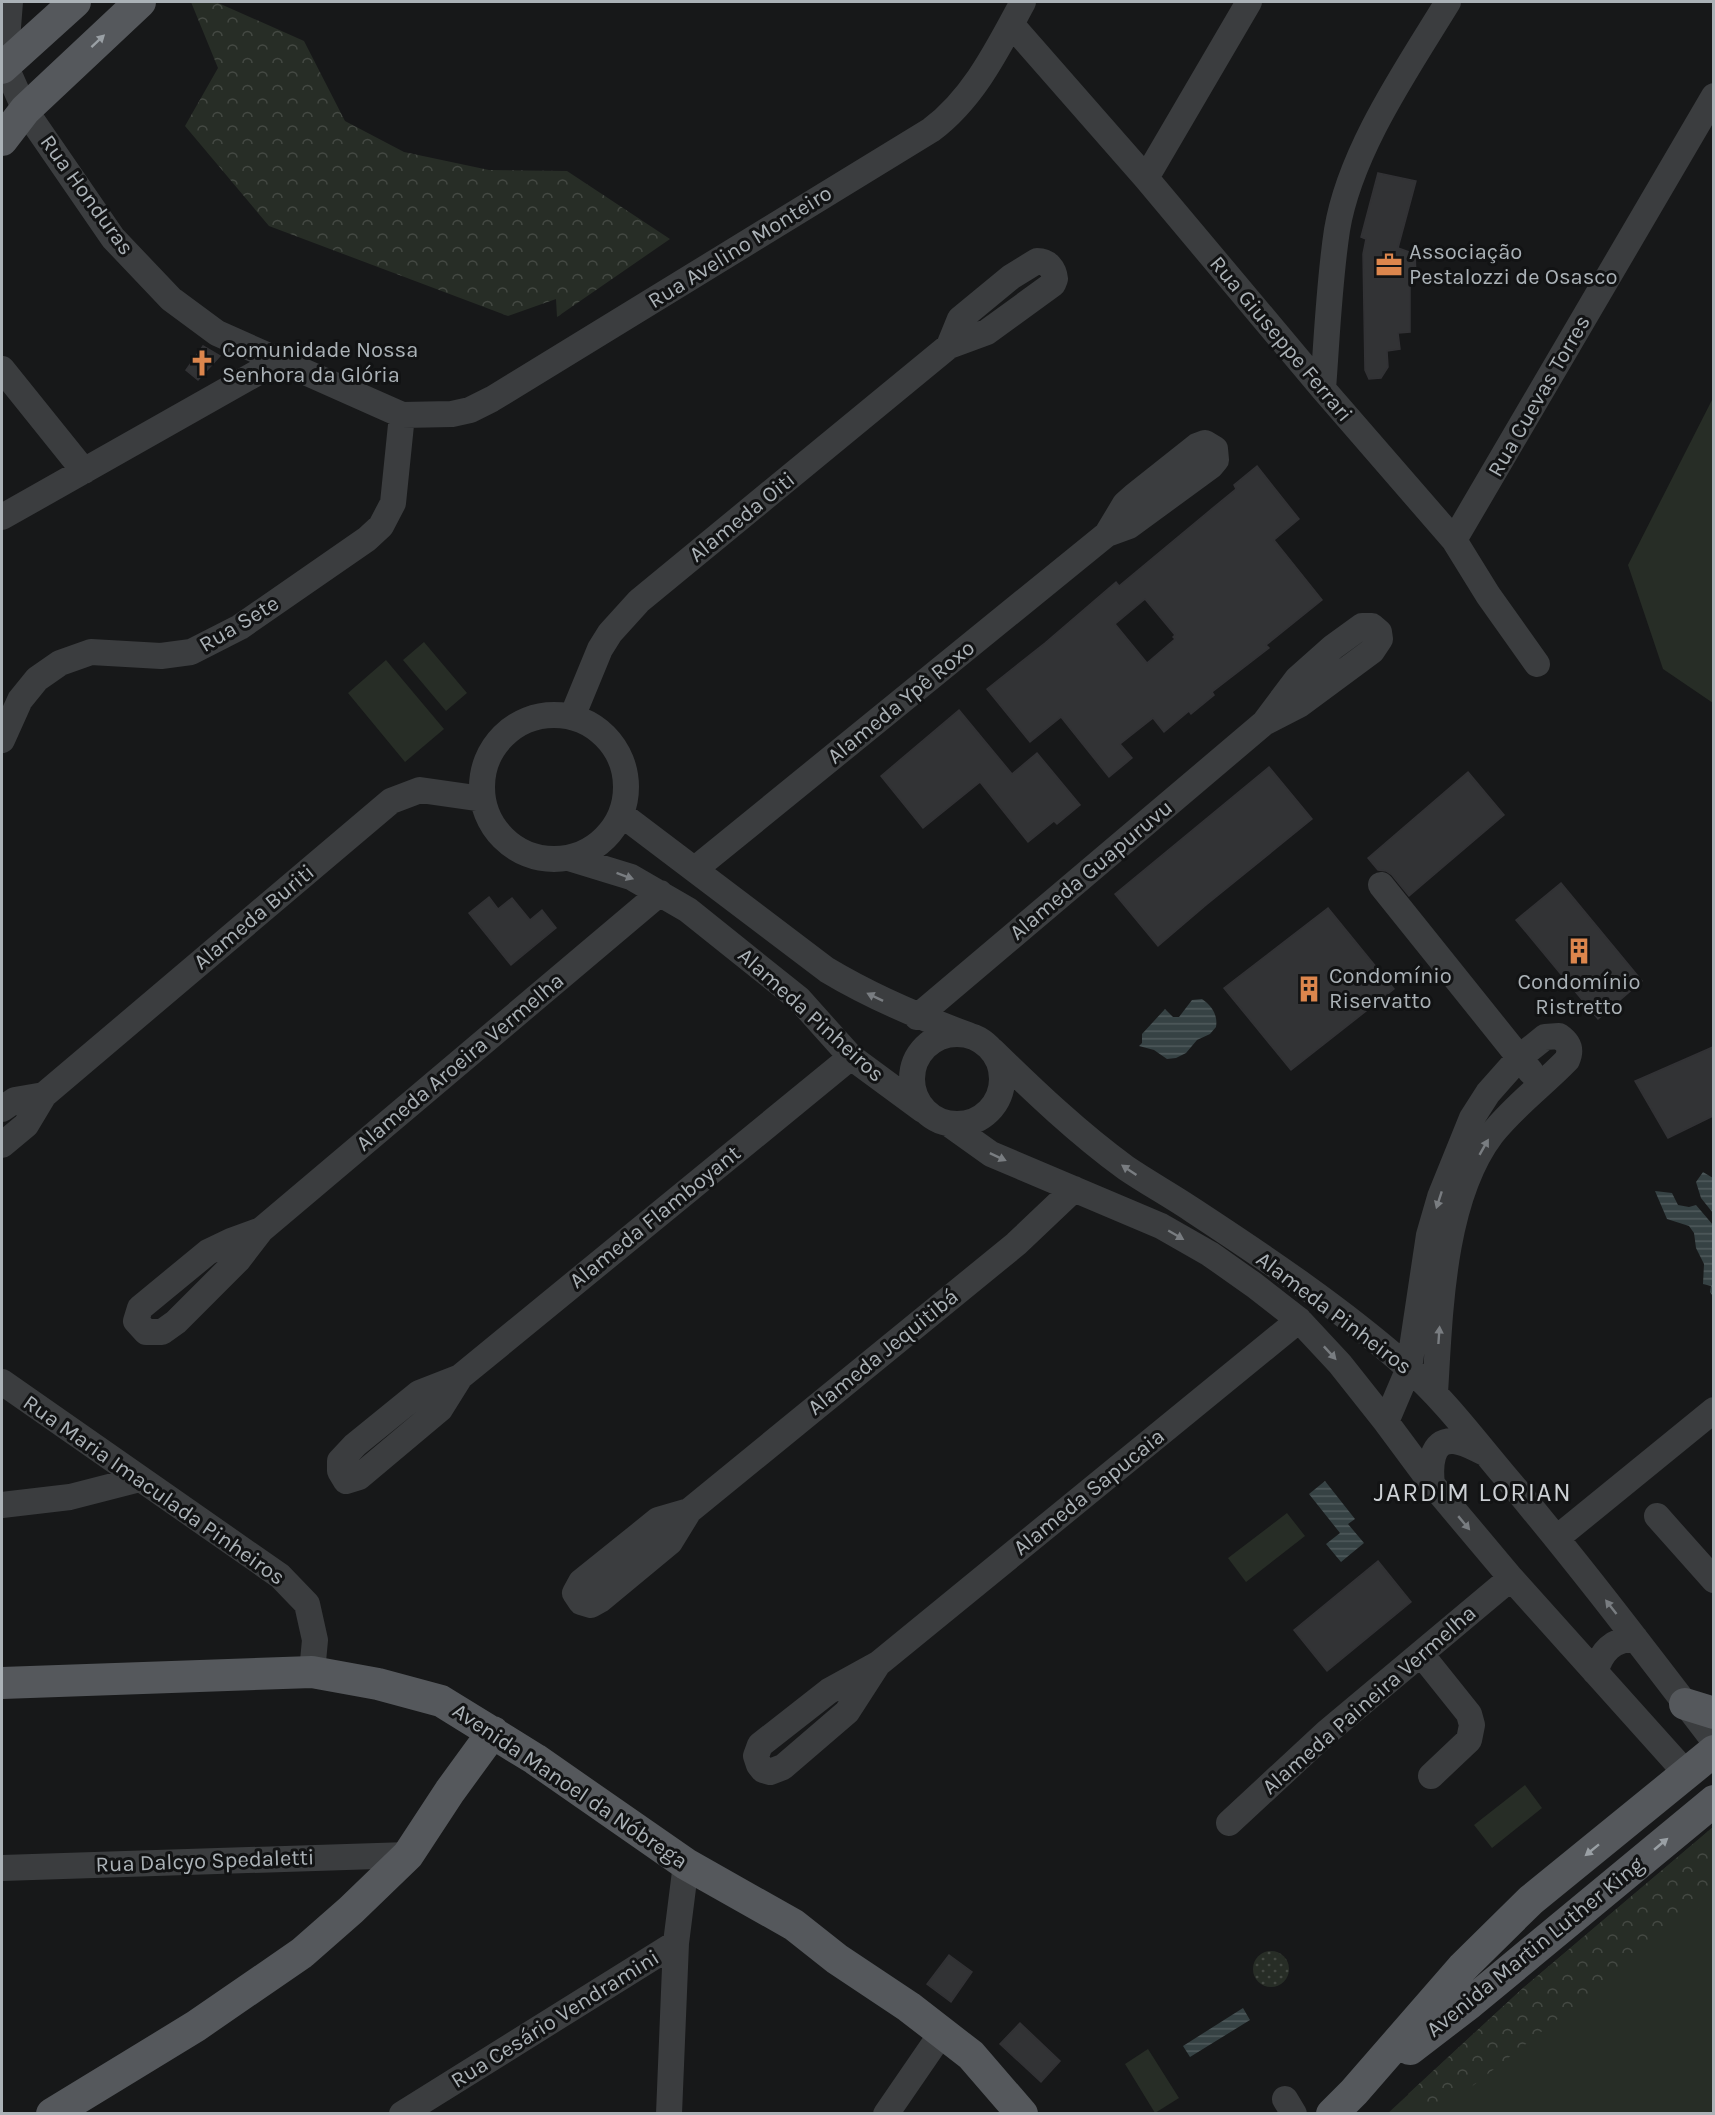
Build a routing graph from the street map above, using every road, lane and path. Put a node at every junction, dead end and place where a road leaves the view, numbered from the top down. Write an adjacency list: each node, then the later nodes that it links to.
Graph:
1 (10, 2): 8 (street)
2 (140, 2): 9 (main road, one-way to 2)
3 (1023, 2): 7 (street, Rua Avelino Monteiro)
4 (1249, 2): 13 (street)
5 (1448, 2): 17 (street)
6 (61, 8): 8 (main road); 9 (main road)
7 (1011, 24): 13 (street, Rua Giuseppe Ferrari); 18 (street, Rua Avelino Monteiro)
8 (3, 67): 11 (street, Rua Honduras)
9 (70, 68): 11 (main road)
10 (1713, 96): 22 (street, Rua Cuevas Torres)
11 (24, 110): 12 (main road); 15 (street, Rua Honduras)
12 (2, 140)
13 (1146, 178): 17 (street, Rua Giuseppe Ferrari)
14 (949, 346): 24 (street, Alameda Oiti)
15 (278, 361): 18 (street, Rua Honduras); 19 (street)
16 (2, 369): 19 (street)
17 (1323, 389): 22 (street, Rua Giuseppe Ferrari)
18 (402, 415): 26 (street, Rua Sete)
19 (84, 471): 20 (street)
20 (2, 517)
21 (1107, 534): 30 (street, Alameda Ypê Roxo)
22 (1454, 540): 23 (street, Rua Giuseppe Ferrari)
23 (1537, 664)
24 (572, 717): 27 (street); 28 (street)
25 (1264, 723): 33 (street, Alameda Guapuruvu)
26 (2, 740)
27 (483, 799): 29 (street); 40 (street, Alameda Buriti)
28 (621, 814): 29 (street); 30 (street, Alameda Pinheiros)
29 (569, 858): 32 (street, Alameda Pinheiros, one-way to 32)
30 (695, 870): 33 (street, Alameda Pinheiros, one-way to 30)
31 (1381, 885): 37 (street)
32 (660, 893): 36 (street, Alameda Pinheiros); 47 (street, Alameda Aroeira Vermelha)
33 (917, 1017): 34 (street, Alameda Pinheiros)
34 (968, 1035): 35 (street); 42 (street)
35 (993, 1051): 44 (street); 49 (street, Alameda Pinheiros, one-way to 35)
36 (850, 1057): 42 (street, Alameda Pinheiros); 50 (street, Alameda Flamboyant)
37 (1520, 1058): 38 (street); 38 (street); 39 (street)
38 (1541, 1085): 43 (street)
39 (1488, 1093): 43 (street); 49 (street, one-way to 49)
40 (44, 1095): 41 (street); 45 (street, Alameda Buriti)
41 (2, 1109)
42 (923, 1110): 44 (street)
43 (1508, 1115): 52 (street, one-way to 43)
44 (949, 1125): 46 (street, Alameda Pinheiros, one-way to 46)
45 (2, 1145)
46 (1074, 1189): 48 (street, Alameda Pinheiros, one-way to 48); 59 (street, Alameda Jequitibá)
47 (261, 1230): 47 (street, Alameda Aroeira Vermelha)
48 (1299, 1320): 54 (street, Alameda Pinheiros, one-way to 54); 66 (street, Alameda Sapucaia)
49 (1409, 1368): 52 (street, Alameda Pinheiros); 54 (street)
50 (460, 1377): 50 (street, Alameda Flamboyant)
51 (2, 1382): 56 (street, Rua Maria Imaculada Pinheiros)
52 (1435, 1394): 55 (street, Alameda Pinheiros)
53 (1713, 1410): 61 (street)
54 (1386, 1422): 57 (street, Alameda Pinheiros)
55 (1486, 1453): 57 (street); 61 (street, Alameda Pinheiros)
56 (140, 1479): 58 (street); 67 (street, Rua Maria Imaculada Pinheiros)
57 (1432, 1484): 62 (street, Alameda Pinheiros, one-way to 62)
58 (2, 1505)
59 (689, 1511)
60 (1657, 1516): 63 (street)
61 (1557, 1538): 64 (street, Alameda Pinheiros, one-way to 61)
62 (1511, 1578): 65 (street, Alameda Paineira Vermelha); 68 (street, Alameda Pinheiros)
63 (1713, 1580)
64 (1635, 1638): 68 (street); 70 (street, Alameda Pinheiros)
65 (1421, 1654): 74 (street); 77 (street, Alameda Paineira Vermelha)
66 (878, 1664): 66 (street, Alameda Sapucaia)
67 (312, 1672): 69 (main road, Avenida Manoel da Nóbrega); 71 (main road, Avenida Manoel da Nóbrega)
68 (1594, 1672): 75 (street, Alameda Pinheiros)
69 (2, 1683)
70 (1699, 1708): 72 (street, Alameda Pinheiros)
71 (493, 1732): 78 (main road); 79 (main road, Avenida Manoel da Nóbrega)
72 (1713, 1741)
73 (1713, 1751): 75 (main road, Avenida Martin Luther King)
74 (1431, 1776)
75 (1700, 1776): 83 (main road, Avenida Martin Luther King, one-way to 83)
76 (1713, 1801): 83 (main road, Avenida Martin Luther King, one-way to 76)
77 (1229, 1823)
78 (408, 1855): 80 (street, Rua Dalcyo Spedaletti); 84 (main road)
79 (686, 1864): 81 (street); 82 (main road, Avenida Manoel da Nóbrega)
80 (2, 1868)
81 (676, 1943): 85 (street, Rua Cesário Vendramini); 86 (street)
82 (941, 2034): 87 (street); 88 (main road, Avenida Manoel da Nóbrega)
83 (1354, 2092): 89 (main road, Avenida Martin Luther King)
84 (52, 2114)
85 (402, 2114)
86 (669, 2114)
87 (886, 2114)
88 (1022, 2114)
89 (1332, 2114)

